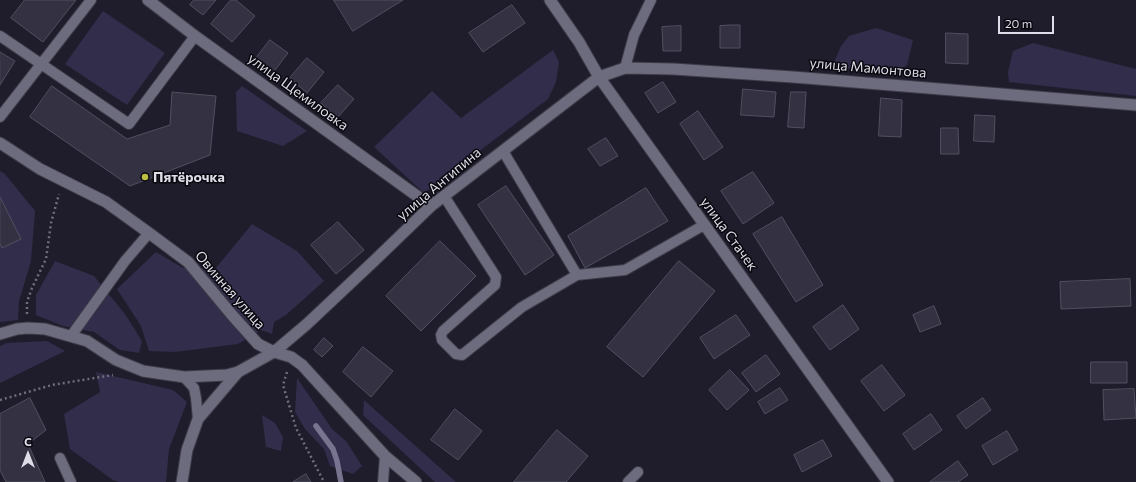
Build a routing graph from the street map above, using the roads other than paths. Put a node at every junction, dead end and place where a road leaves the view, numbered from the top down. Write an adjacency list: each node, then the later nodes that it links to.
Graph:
1 (91, 0): 7 (lane)
2 (148, 0): 6 (street, улица Щемиловка)
3 (550, 0): 9 (street, улица Стачек)
4 (651, 0): 8 (lane)
5 (0, 36): 7 (lane)
6 (195, 36): 7 (lane); 15 (street, улица Щемиловка)
7 (41, 65): 11 (lane)
8 (625, 68): 9 (street, улица Мамонтова); 10 (street, улица Мамонтова)
9 (599, 78): 13 (street, улица Антипина); 16 (street, улица Стачек)
10 (1136, 105)
11 (0, 117)
12 (0, 143): 17 (street, Овинная улица)
13 (502, 151): 14 (street, улица Антипина); 18 (lane)
14 (444, 196): 15 (street, улица Антипина); 18 (lane)
15 (431, 206): 21 (street, улица Антипина)
16 (704, 225): 18 (lane); 33 (street, улица Стачек)
17 (150, 233): 20 (lane); 21 (street, Овинная улица)
18 (577, 275)
19 (0, 334): 20 (street)
20 (72, 336): 23 (street)
21 (274, 352): 22 (street, улица Антипина); 25 (street, Овинная улица)
22 (238, 372): 23 (street); 24 (street)
23 (184, 378): 24 (lane)
24 (198, 419): 29 (street)
25 (385, 456): 30 (lane); 31 (street, Овинная улица)
26 (60, 458): 28 (lane)
27 (638, 472): 32 (lane)
28 (71, 482)
29 (182, 482)
30 (383, 482)
31 (416, 482)
32 (628, 482)
33 (888, 482)

